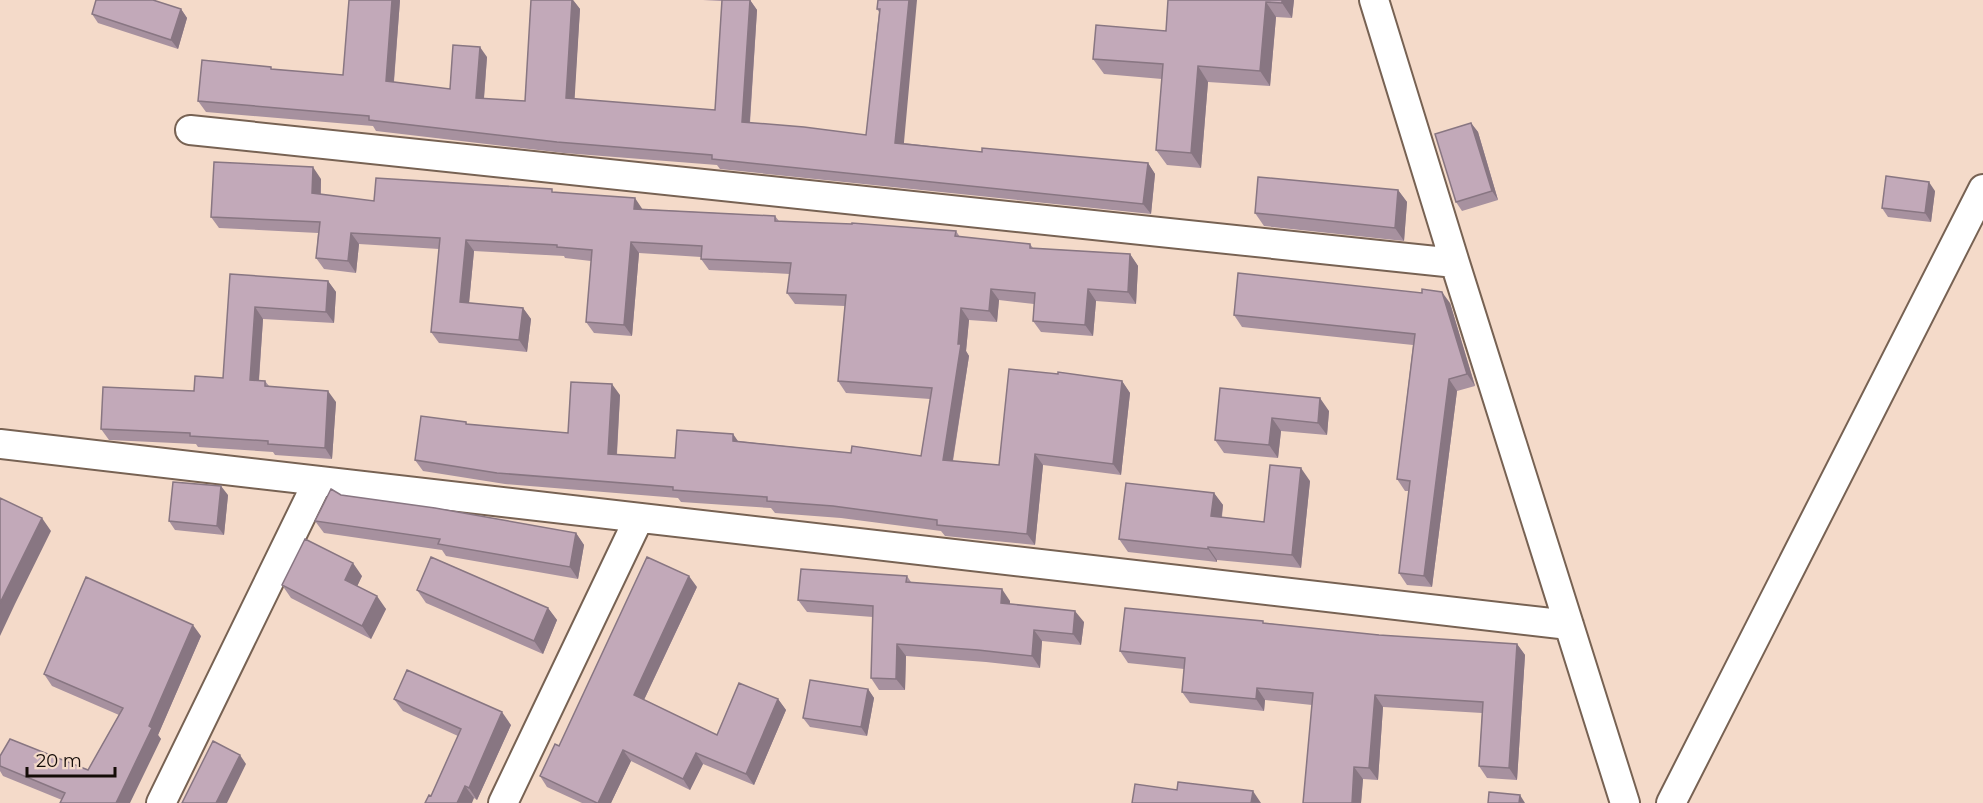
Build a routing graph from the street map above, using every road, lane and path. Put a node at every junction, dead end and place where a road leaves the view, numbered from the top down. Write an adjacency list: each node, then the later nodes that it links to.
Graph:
1 (1374, 0): 4 (street)
2 (190, 130): 4 (street)
3 (1983, 189): 12 (street)
4 (1455, 263): 8 (street)
5 (0, 444): 6 (street)
6 (318, 481): 7 (street); 9 (street)
7 (639, 518): 8 (street); 10 (street)
8 (1569, 625): 11 (street)
9 (160, 803)
10 (503, 803)
11 (1625, 803)
12 (1671, 803)

